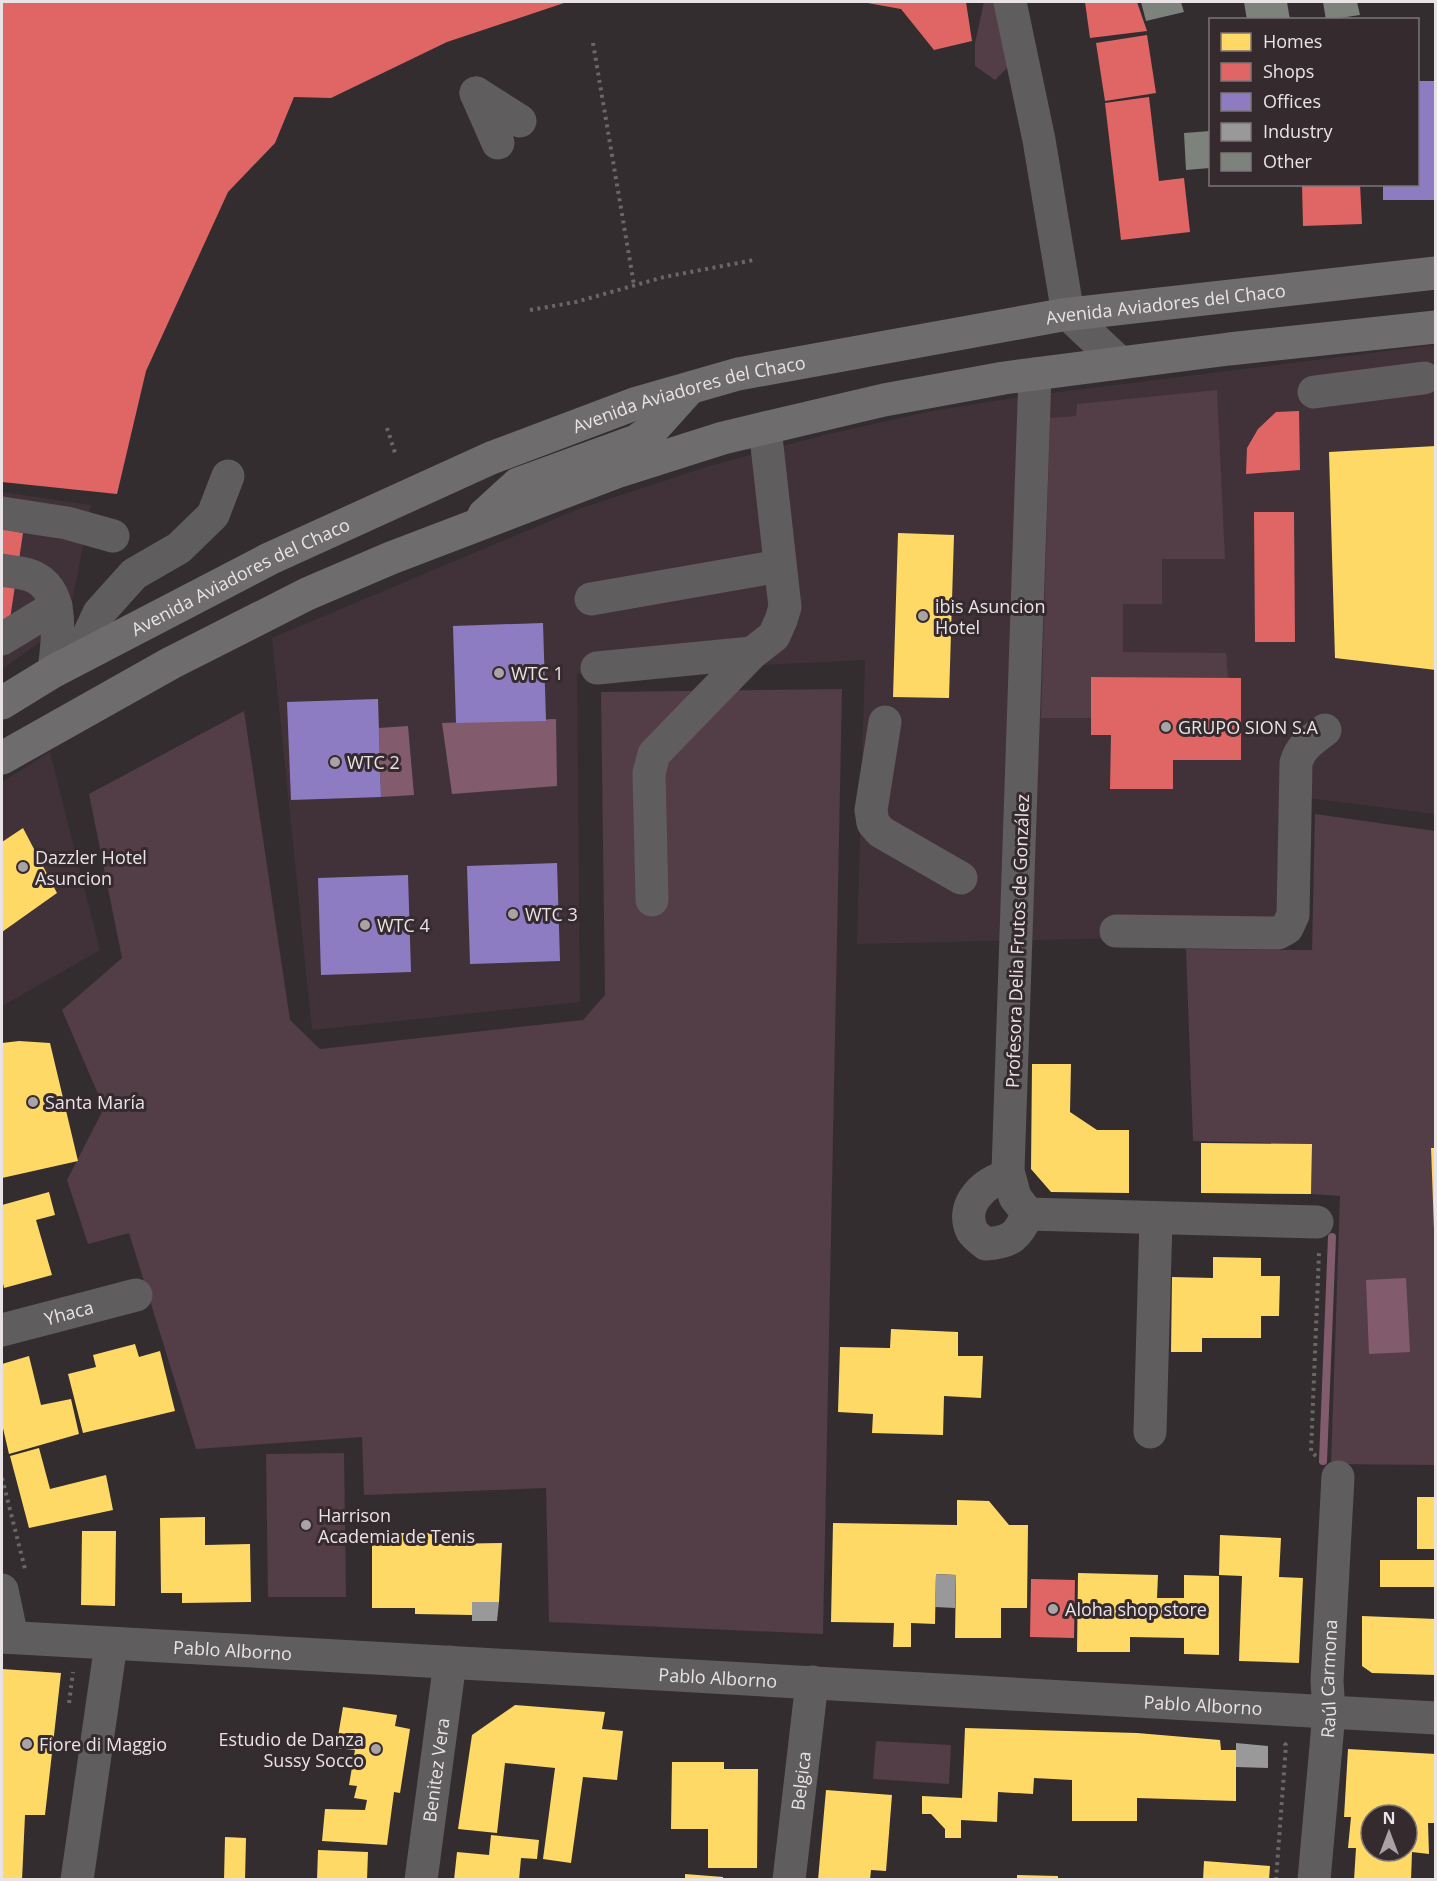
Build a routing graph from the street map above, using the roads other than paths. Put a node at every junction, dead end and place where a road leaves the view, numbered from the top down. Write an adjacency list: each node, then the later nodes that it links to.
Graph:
1 (1010, 2): 3 (street)
2 (1436, 273): 3 (highway, Avenida Aviadores del Chaco)
3 (1068, 314): 5 (street); 8 (highway, Avenida Aviadores del Chaco)
4 (1436, 327): 5 (highway)
5 (1119, 362): 6 (highway)
6 (1035, 374): 10 (highway); 30 (street, Profesora Delia Frutos de González)
7 (1424, 378): 9 (street)
8 (688, 390): 13 (highway); 21 (highway, Avenida Aviadores del Chaco)
9 (1314, 392)
10 (765, 428): 13 (highway); 15 (street)
11 (228, 476): 21 (street)
12 (2, 513): 14 (street)
13 (469, 528): 26 (highway)
14 (113, 537)
15 (780, 566): 17 (street); 20 (street)
16 (2, 570): 18 (street)
17 (591, 599)
18 (56, 606): 19 (street); 21 (street)
19 (2, 639)
20 (752, 653): 22 (street); 28 (street)
21 (66, 664): 23 (highway, Avenida Aviadores del Chaco)
22 (597, 668)
23 (2, 703)
24 (885, 722): 27 (street)
25 (1325, 730): 29 (street)
26 (2, 758)
27 (960, 878)
28 (652, 900)
29 (1116, 931)
30 (1008, 1176): 31 (street, Profesora Delia Frutos de González); 31 (street)
31 (1028, 1214): 32 (street)
32 (1156, 1219): 33 (street); 36 (street)
33 (1317, 1222)
34 (136, 1295): 35 (street, Yhaca)
35 (2, 1330)
36 (1150, 1432)
37 (1338, 1478): 43 (street, Raúl Carmona)
38 (14, 1582): 39 (street)
39 (7, 1637): 40 (street, Pablo Alborno)
40 (111, 1644): 41 (street, Pablo Alborno); 45 (street)
41 (450, 1662): 42 (street, Pablo Alborno); 46 (street, Benitez Vera)
42 (812, 1682): 43 (street, Pablo Alborno); 47 (street, Belgica)
43 (1329, 1713): 44 (street, Pablo Alborno); 48 (street, Raúl Carmona)
44 (1436, 1718)
45 (77, 1880)
46 (421, 1880)
47 (789, 1880)
48 (1314, 1880)

